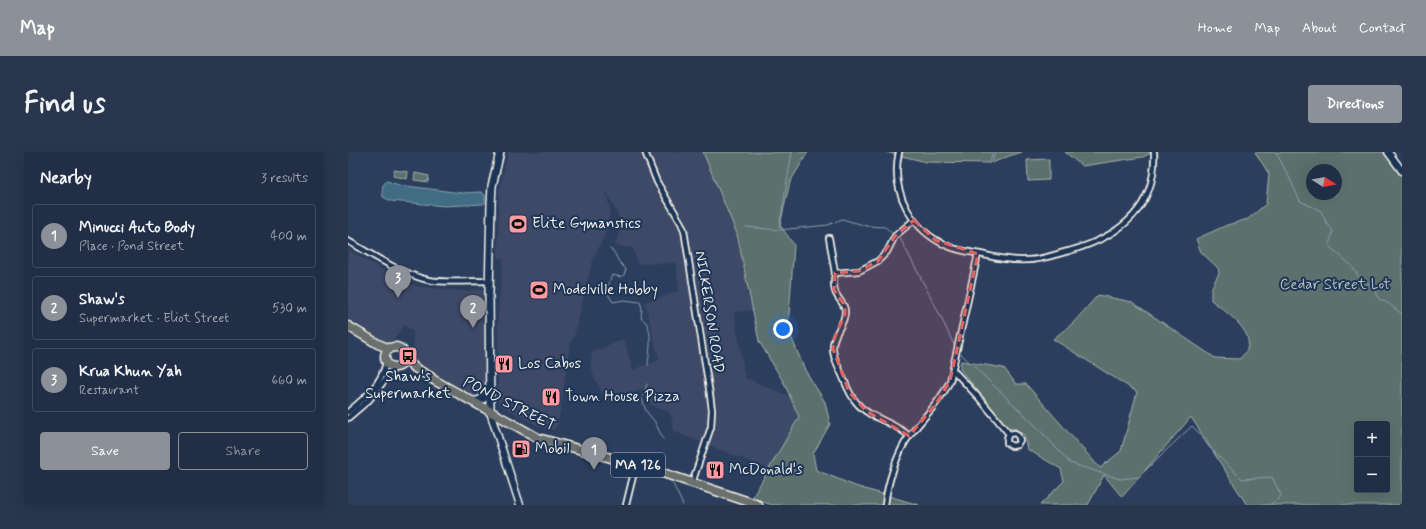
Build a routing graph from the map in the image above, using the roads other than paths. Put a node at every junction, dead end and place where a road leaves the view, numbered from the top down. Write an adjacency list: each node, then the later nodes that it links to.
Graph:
1 (500, 152): 12 (main road)
2 (645, 152): 28 (street, NICKERSON ROAD)
3 (899, 152): 7 (street)
4 (1154, 152): 10 (street)
5 (1388, 152): 6 (street)
6 (1402, 171)
7 (914, 220): 10 (street); 11 (street)
8 (829, 238): 11 (street)
9 (348, 241): 12 (street)
10 (978, 254): 17 (street)
11 (835, 273): 26 (street)
12 (490, 281): 20 (main road)
13 (348, 326): 14 (main road, MA 126)
14 (387, 355): 15 (main road, MA 126); 16 (main road, MA 126); 19 (street)
15 (405, 358): 16 (main road); 18 (main road, POND STREET / MA 126)
16 (396, 367): 18 (main road, POND STREET / MA 126); 19 (street)
17 (953, 370): 25 (street); 26 (street)
18 (432, 379): 21 (main road, POND STREET / MA 126)
19 (383, 380): 22 (street); 24 (street)
20 (490, 381): 21 (main road); 23 (main road)
21 (470, 401): 23 (main road, POND STREET / MA 126)
22 (348, 412)
23 (490, 412): 27 (main road, POND STREET / MA 126); 30 (street)
24 (348, 418)
25 (1009, 434)
26 (909, 436): 33 (street)
27 (636, 464): 28 (main road, POND STREET / MA 126); 31 (street)
28 (692, 483): 29 (main road, POND STREET / MA 126)
29 (748, 503): 32 (main road, POND STREET / MA 126)
30 (520, 505)
31 (626, 505)
32 (758, 505)
33 (885, 505)

